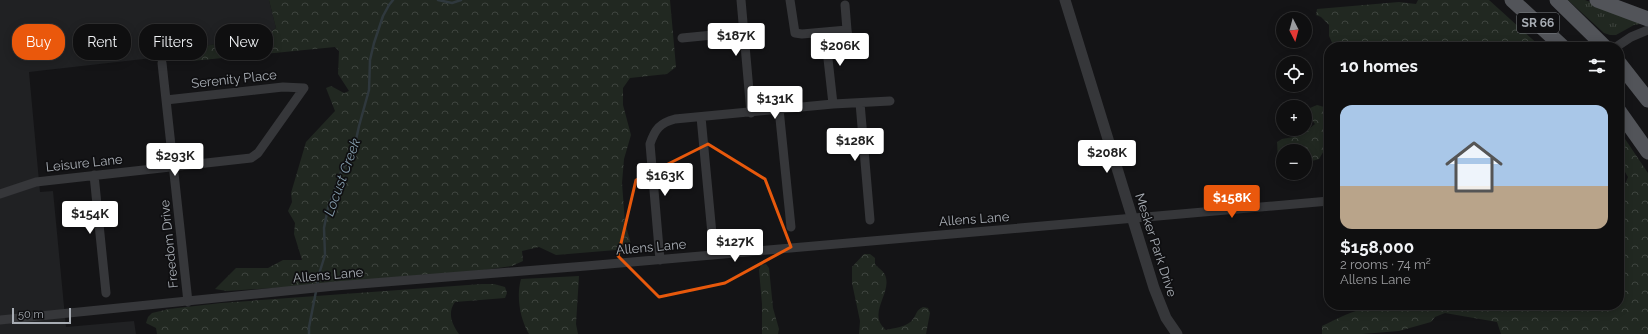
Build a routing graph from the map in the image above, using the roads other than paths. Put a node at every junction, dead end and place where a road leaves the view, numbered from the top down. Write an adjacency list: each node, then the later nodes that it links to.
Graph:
1 (741, 0): 11 (street)
2 (790, 0): 12 (street)
3 (1065, 0): 35 (street, Mesker Park Drive)
4 (1512, 0): 14 (main road, SR 66)
5 (1557, 0): 15 (main road, SR 66)
6 (1597, 0): 8 (main road)
7 (845, 4): 9 (street)
8 (1648, 19)
9 (847, 30): 12 (street); 17 (street)
10 (1648, 30): 16 (street)
11 (744, 32): 13 (street); 27 (street)
12 (825, 32): 25 (street)
13 (682, 38)
14 (1558, 42)
15 (1600, 42)
16 (1624, 42)
17 (850, 51)
18 (162, 64): 21 (street, Freedom Drive)
19 (1624, 69): 22 (main road)
20 (304, 88): 21 (street, Serenity Place); 31 (street, Leisure Lane)
21 (166, 100): 31 (street, Freedom Drive)
22 (1648, 100)
23 (890, 101): 24 (street)
24 (860, 103): 25 (street); 36 (street)
25 (833, 104): 26 (street)
26 (780, 109): 27 (street); 37 (street)
27 (751, 113): 28 (street)
28 (701, 117): 38 (street); 39 (street)
29 (1624, 118): 30 (main road)
30 (1648, 152)
31 (173, 167): 32 (street, Leisure Lane); 41 (street, Freedom Drive)
32 (94, 175): 33 (street, Leisure Lane); 40 (street)
33 (0, 194)
34 (1324, 201): 35 (street, Allens Lane)
35 (1132, 218): 39 (street, Allens Lane); 43 (street, Mesker Park Drive)
36 (870, 220)
37 (791, 227)
38 (712, 234)
39 (660, 260): 41 (street, Allens Lane)
40 (106, 293)
41 (188, 302): 42 (street, Allens Lane)
42 (0, 320)
43 (1177, 334)

